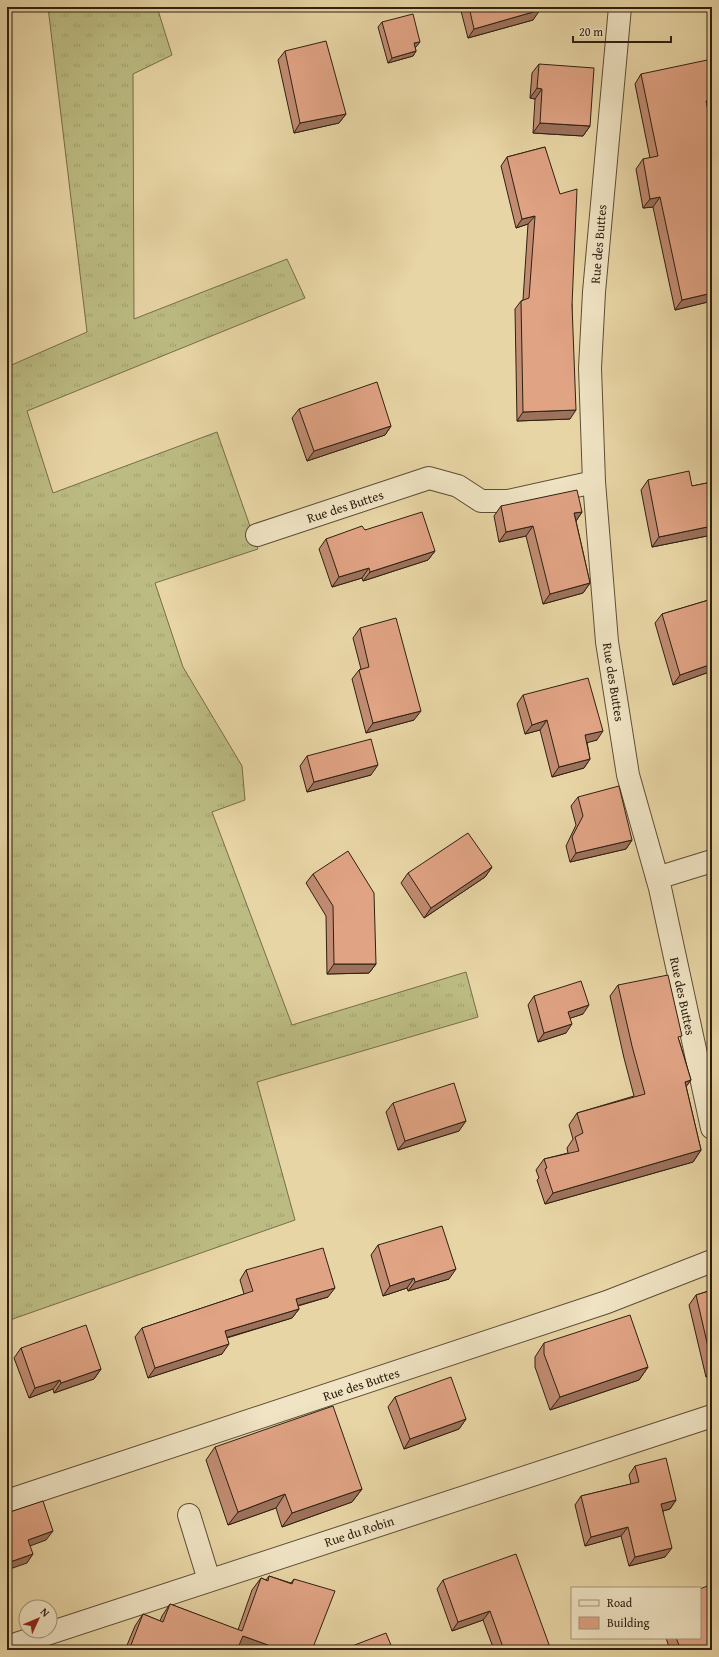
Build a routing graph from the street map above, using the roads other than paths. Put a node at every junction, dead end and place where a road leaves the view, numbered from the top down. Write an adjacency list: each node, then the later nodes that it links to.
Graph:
1 (620, 7): 2 (street, Rue des Buttes)
2 (594, 482): 3 (street, Rue des Buttes); 5 (street, Rue des Buttes)
3 (257, 535)
4 (712, 861): 5 (street)
5 (657, 878): 6 (street, Rue des Buttes)
6 (708, 1090): 7 (street, Rue des Buttes)
7 (712, 1128)
8 (712, 1260): 10 (street, Rue des Buttes)
9 (712, 1416): 12 (street, Rue du Robin)
10 (7, 1501)
11 (189, 1515): 12 (street)
12 (209, 1580): 13 (street, Rue du Robin)
13 (7, 1646)

